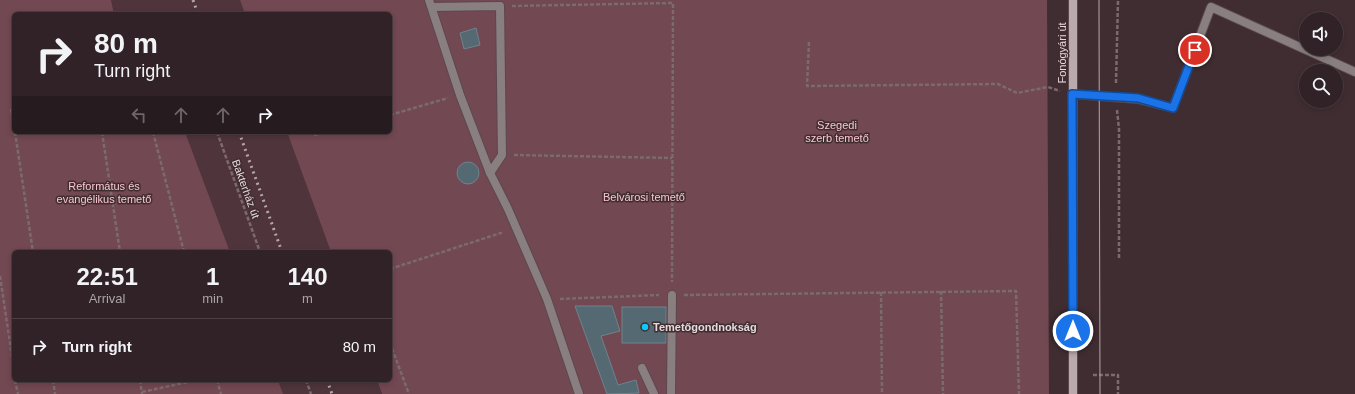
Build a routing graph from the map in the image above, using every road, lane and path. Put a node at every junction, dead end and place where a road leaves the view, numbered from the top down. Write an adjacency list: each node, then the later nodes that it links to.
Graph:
1 (1073, 0): 7 (street, Fonógyári út)
2 (1118, 0): 9 (path)
3 (430, 4): 4 (lane); 8 (lane)
4 (500, 6): 19 (lane); 20 (path)
5 (809, 42): 7 (path)
6 (1355, 72): 9 (lane)
7 (1072, 94): 9 (lane); 56 (street, Fonógyári út)
8 (460, 95): 11 (path); 21 (lane)
9 (1116, 98): 27 (path)
10 (11, 109): 12 (path)
11 (392, 113)
12 (12, 115)
13 (15, 134): 23 (path)
14 (102, 134): 24 (path)
15 (154, 134): 25 (path)
16 (218, 134): 26 (path, Bakterház út)
17 (318, 134): 18 (path)
18 (314, 135)
19 (502, 155): 20 (path); 21 (lane)
20 (672, 158): 32 (path)
21 (490, 173): 22 (lane)
22 (516, 228): 28 (path); 33 (lane)
23 (33, 250)
24 (120, 250)
25 (184, 250)
26 (259, 250)
27 (1119, 259)
28 (392, 268)
29 (0, 276): 35 (path)
30 (941, 291): 31 (path); 54 (path); 55 (path)
31 (881, 292): 32 (path); 53 (path)
32 (672, 295): 33 (path); 52 (lane)
33 (547, 299): 50 (lane)
34 (392, 348): 49 (path)
35 (12, 357)
36 (642, 368): 51 (lane)
37 (1093, 375): 57 (path)
38 (16, 382): 45 (path)
39 (53, 382): 46 (path)
40 (140, 382): 44 (path)
41 (189, 382): 44 (path)
42 (218, 382): 47 (path)
43 (307, 382): 48 (path)
44 (142, 393)
45 (18, 394)
46 (55, 394)
47 (221, 394)
48 (310, 394)
49 (409, 394)
50 (579, 394)
51 (654, 394)
52 (671, 394)
53 (882, 394)
54 (943, 394)
55 (1019, 394)
56 (1074, 394)
57 (1118, 394)

